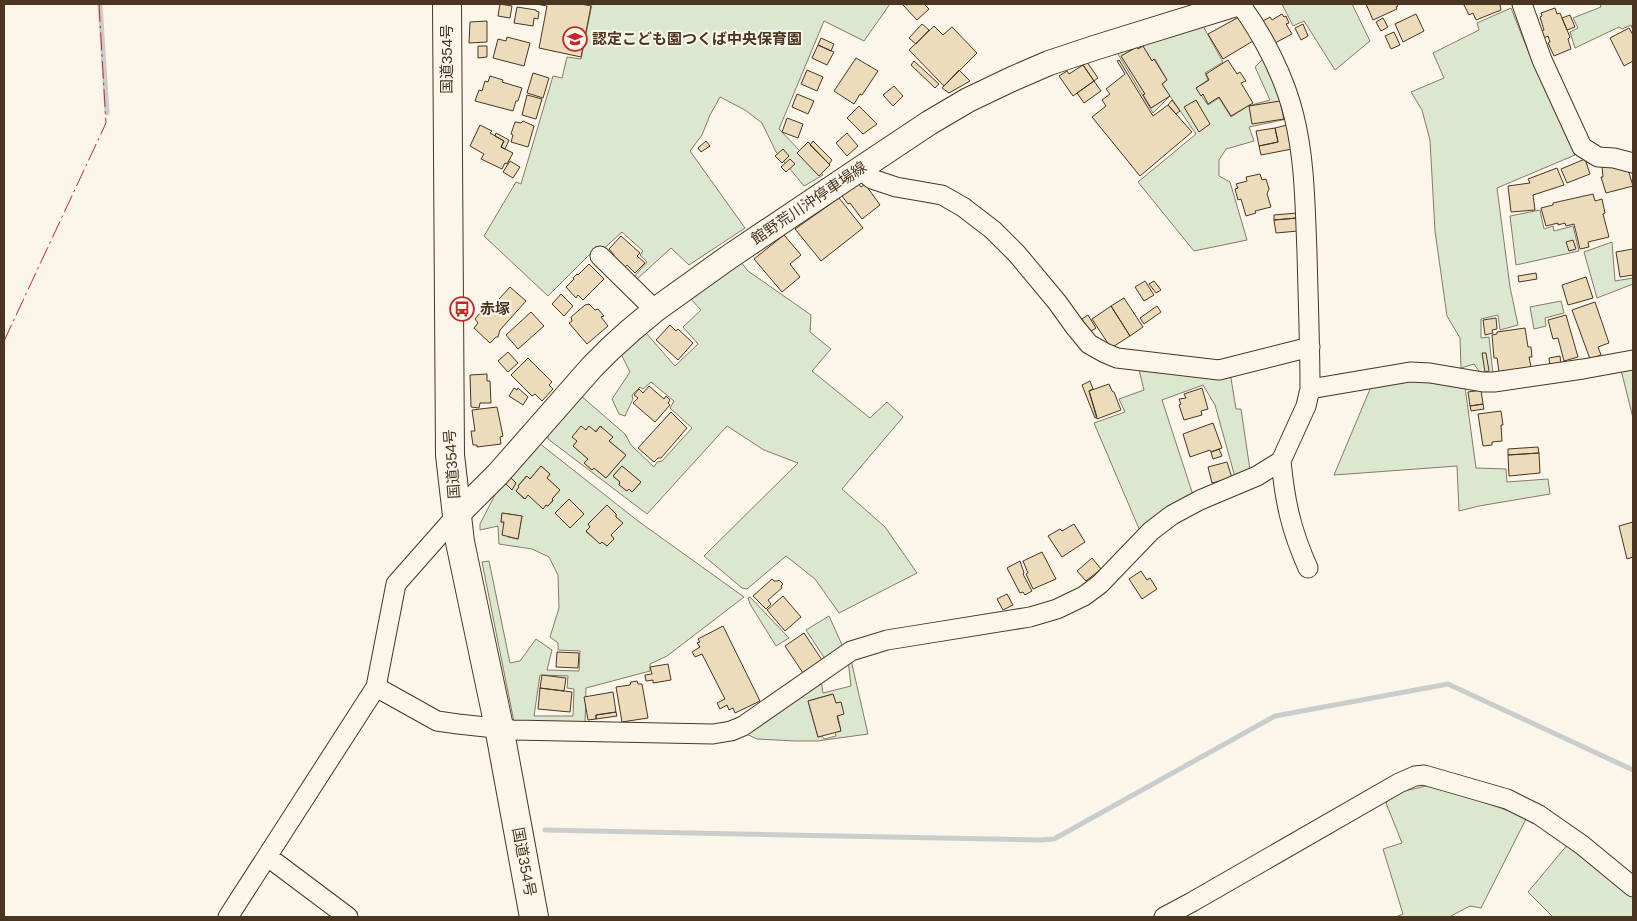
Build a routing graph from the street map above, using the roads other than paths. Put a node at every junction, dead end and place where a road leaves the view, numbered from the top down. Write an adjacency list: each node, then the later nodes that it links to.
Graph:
1 (447, 4): 12 (highway, 国道354号)
2 (1232, 4): 5 (main road, 館野荒川沖停車場線); 8 (street)
3 (1522, 4): 4 (street)
4 (1633, 164)
5 (860, 168): 7 (main road, 館野荒川沖停車場線); 8 (street)
6 (600, 256): 7 (street)
7 (655, 310): 12 (main road, 館野荒川沖停車場線)
8 (1310, 347): 10 (street)
9 (1633, 360): 10 (street)
10 (1310, 389): 11 (street)
11 (1281, 461): 13 (street); 15 (street)
12 (456, 516): 14 (street); 15 (highway, 国道354号)
13 (1308, 568)
14 (376, 687): 15 (street); 16 (street)
15 (499, 727): 20 (highway, 国道354号)
16 (268, 857): 18 (street); 19 (street)
17 (1633, 887): 21 (street)
18 (228, 917)
19 (348, 917)
20 (534, 917)
21 (1164, 917)

